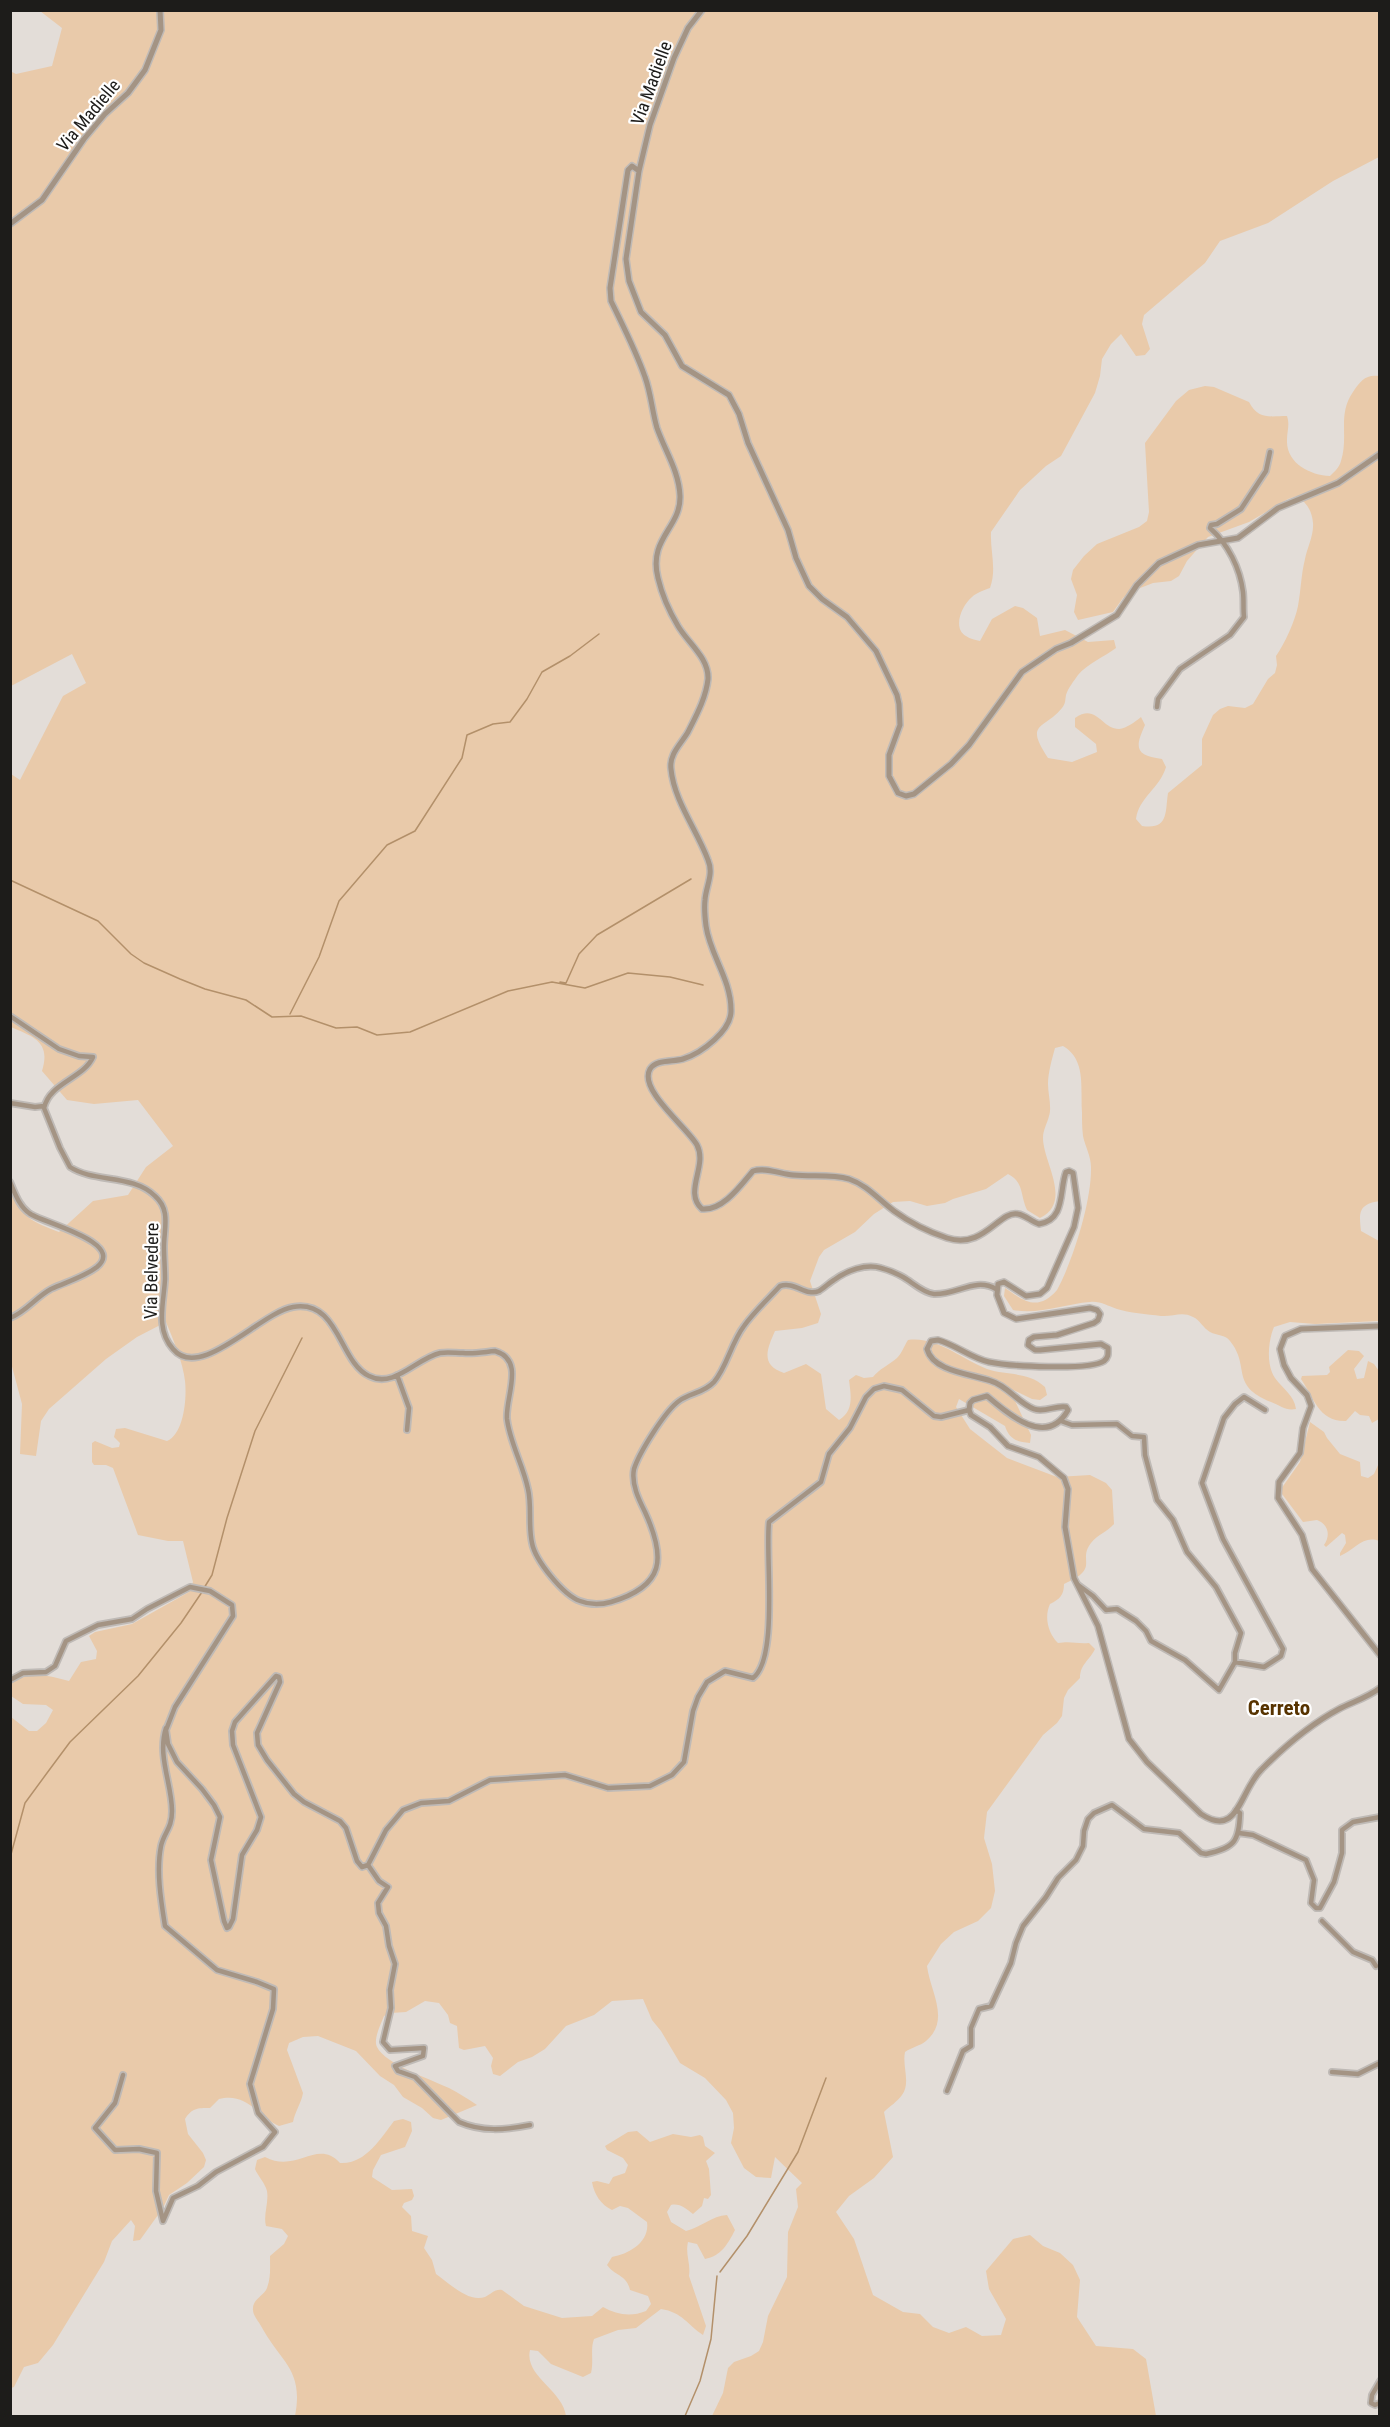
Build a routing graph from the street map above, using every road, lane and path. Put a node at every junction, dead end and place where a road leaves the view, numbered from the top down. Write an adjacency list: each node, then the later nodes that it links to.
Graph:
1 (160, 10): 4 (street, Via Madielle)
2 (702, 10): 3 (street, Via Madielle)
3 (639, 171): 7 (street, Via Madielle); 13 (street)
4 (10, 224)
5 (1270, 452): 7 (street)
6 (1380, 454): 7 (street)
7 (1224, 540): 8 (street)
8 (1157, 707)
9 (10, 1016): 11 (street)
10 (10, 1103): 11 (street)
11 (44, 1106): 16 (street, Via Belvedere)
12 (10, 1182): 14 (street)
13 (996, 1289): 16 (street, Via Belvedere); 19 (street)
14 (10, 1318)
15 (1380, 1326): 22 (street)
16 (397, 1375): 20 (street)
17 (969, 1410): 19 (street); 21 (street); 30 (street)
18 (1265, 1410): 23 (street)
19 (1060, 1421): 23 (street)
20 (407, 1430)
21 (1078, 1585): 23 (street); 27 (street)
22 (1380, 1655)
23 (1235, 1662)
24 (10, 1680): 26 (street)
25 (1380, 1688): 27 (street)
26 (167, 1723): 30 (street); 35 (street)
27 (1236, 1810): 29 (street)
28 (1380, 1817): 29 (street)
29 (1239, 1833): 36 (street)
30 (368, 1866): 37 (street)
31 (1322, 1921): 32 (street)
32 (1376, 1966)
33 (1380, 2063): 34 (street)
34 (1332, 2072)
35 (123, 2074)
36 (947, 2091)
37 (530, 2126)
38 (1380, 2381): 39 (street)
39 (1380, 2403)

